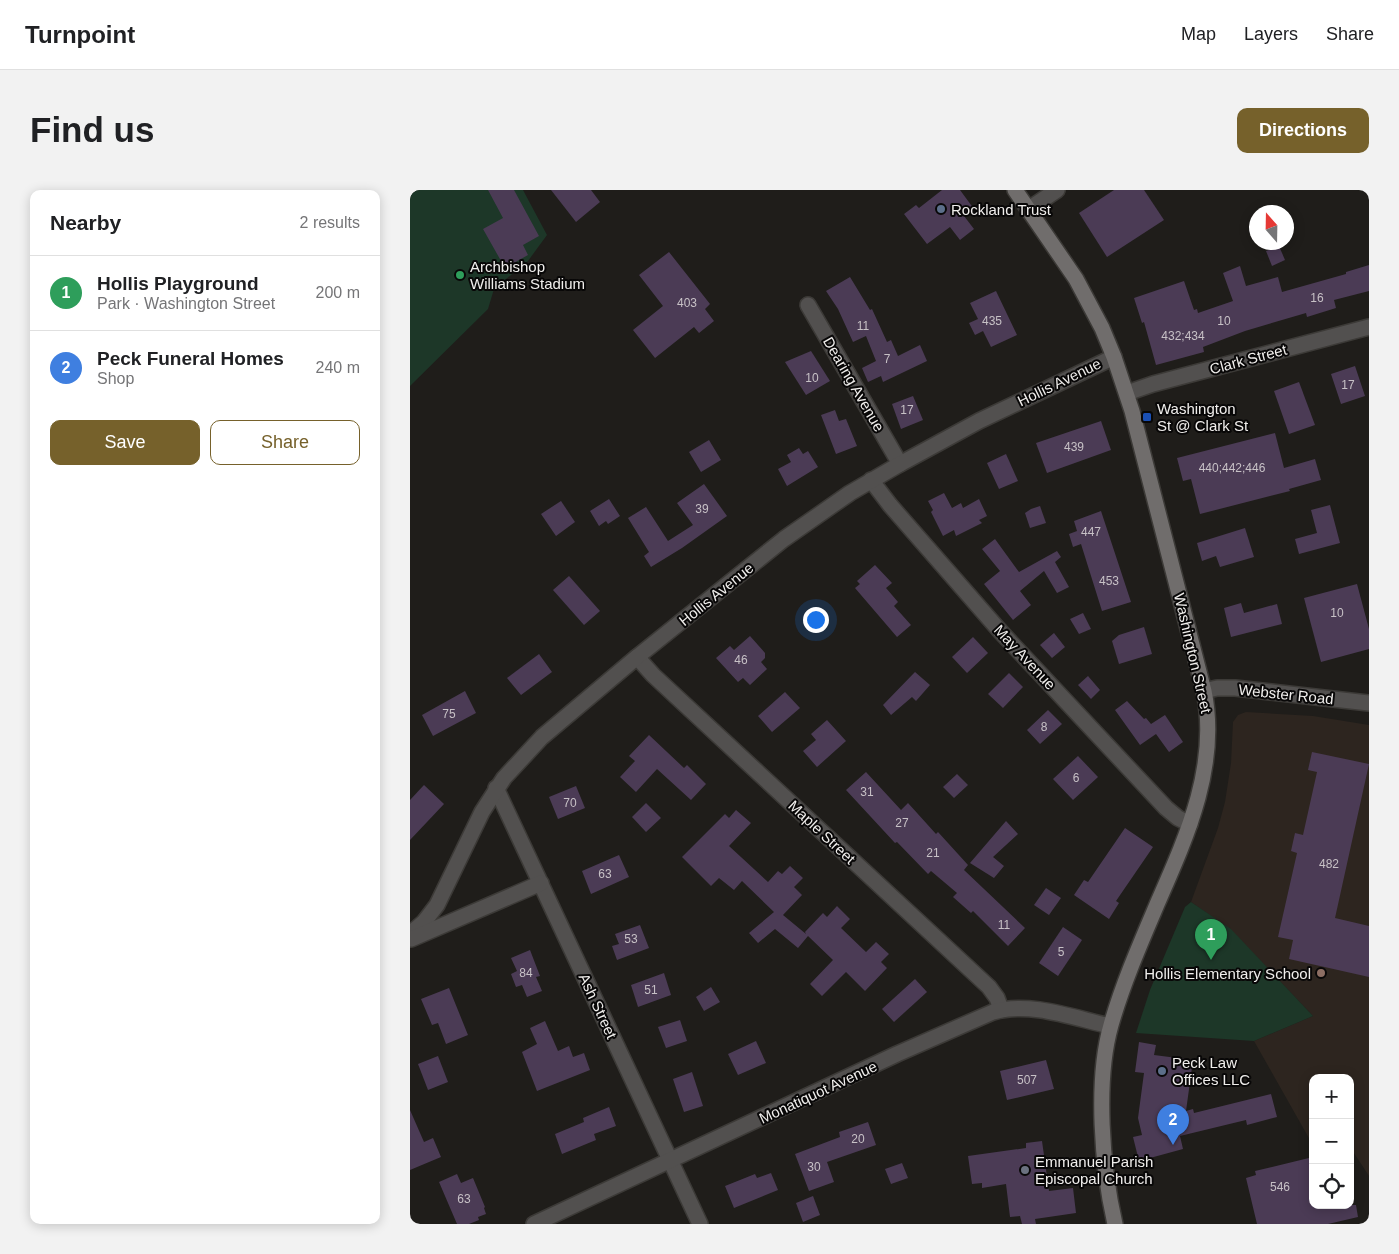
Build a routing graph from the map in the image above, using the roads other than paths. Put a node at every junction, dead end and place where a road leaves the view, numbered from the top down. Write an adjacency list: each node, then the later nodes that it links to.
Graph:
1 (1015, 190): 3 (main road, Washington Street)
2 (1057, 190): 3 (street)
3 (1029, 209): 6 (main road, Washington Street)
4 (808, 304): 8 (street, Dearing Avenue)
5 (1369, 327): 7 (street, Clark Street)
6 (1114, 356): 7 (main road, Washington Street); 8 (street, Hollis Avenue)
7 (1127, 393): 11 (main road, Washington Street)
8 (900, 464): 9 (street, Hollis Avenue)
9 (871, 480): 10 (street, Hollis Avenue); 14 (street, May Avenue)
10 (637, 657): 13 (street, Hollis Avenue); 18 (street, Maple Street)
11 (1204, 691): 12 (street, Webster Road); 14 (main road, Washington Street)
12 (1369, 704)
13 (496, 788): 15 (street, Ash Street); 16 (street, Hollis Avenue)
14 (1190, 824): 19 (main road, Washington Street)
15 (541, 883): 17 (street); 20 (street, Ash Street)
16 (410, 934)
17 (410, 939)
18 (1001, 1009): 19 (street, Monatiquot Avenue); 20 (street, Monatiquot Avenue)
19 (1110, 1026): 23 (main road, Washington Street)
20 (670, 1161): 21 (street, Monatiquot Avenue); 22 (street, Ash Street)
21 (534, 1224)
22 (700, 1224)
23 (1115, 1224)

